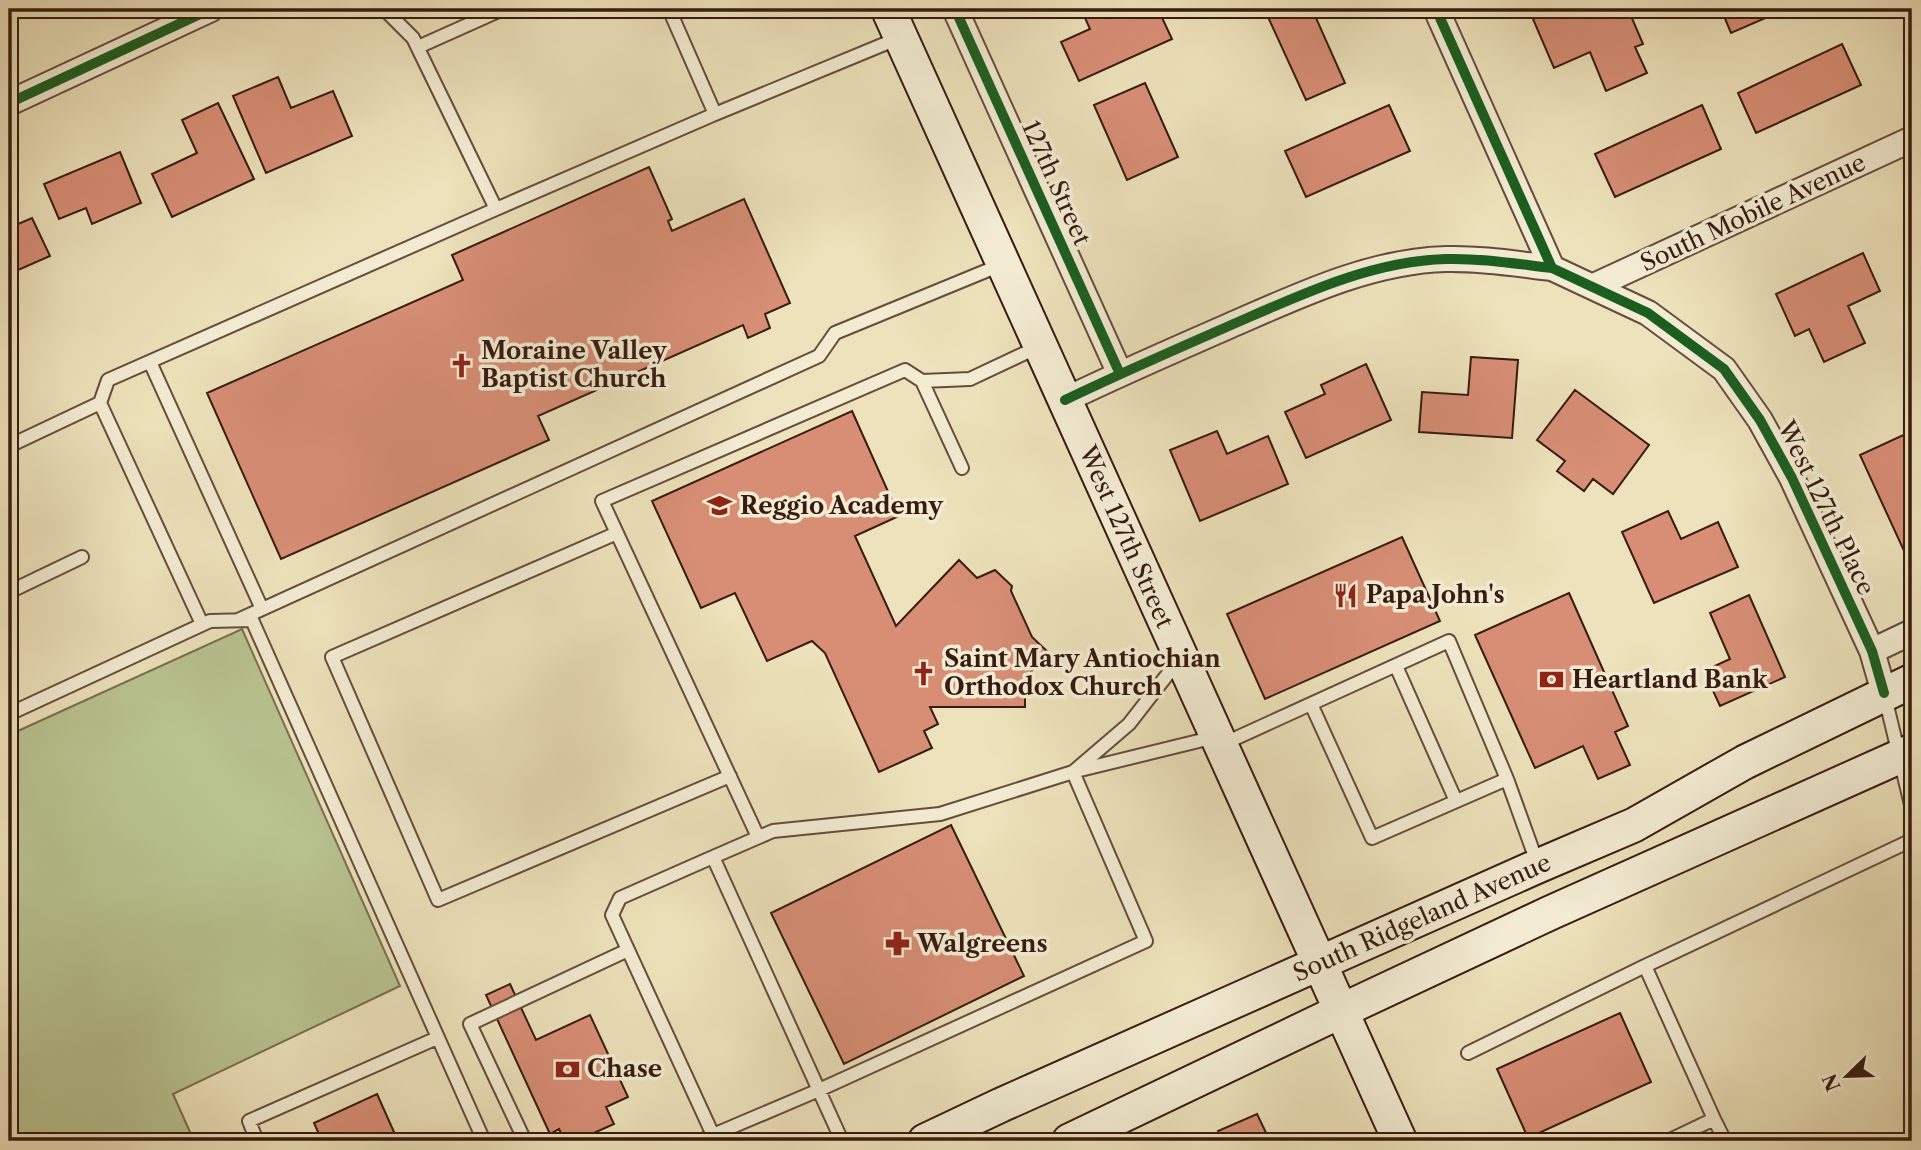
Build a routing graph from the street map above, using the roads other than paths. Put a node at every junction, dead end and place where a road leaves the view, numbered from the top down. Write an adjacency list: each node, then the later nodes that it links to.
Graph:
1 (211, 9): 9 (street)
2 (384, 9): 8 (lane)
3 (503, 9): 8 (lane)
4 (669, 9): 10 (lane)
5 (955, 9): 18 (street, 127th Street)
6 (1436, 9): 14 (street)
7 (894, 23): 10 (lane); 13 (main road, West 127th Street)
8 (418, 47): 12 (lane)
9 (9, 103)
10 (715, 114): 12 (lane)
11 (1912, 139): 15 (street, South Mobile Avenue)
12 (496, 209): 17 (lane)
13 (1003, 264): 16 (main road, West 127th Street); 27 (lane)
14 (1552, 268): 15 (street, West 127th Place); 18 (street)
15 (1594, 286): 31 (street, West 127th Place)
16 (1040, 346): 19 (lane); 20 (main road, West 127th Street)
17 (150, 362): 21 (lane); 27 (lane)
18 (1120, 374): 20 (street)
19 (922, 381): 23 (lane); 24 (lane)
20 (1065, 400): 32 (main road, West 127th Street)
21 (100, 403): 22 (lane); 29 (lane)
22 (9, 446)
23 (962, 468)
24 (617, 533): 40 (lane); 40 (lane)
25 (82, 558): 26 (lane)
26 (9, 592)
27 (262, 609): 28 (lane)
28 (238, 620): 29 (lane); 52 (lane)
29 (202, 624): 36 (lane)
30 (1912, 632): 31 (street)
31 (1871, 651): 34 (street, West 127th Place)
32 (1180, 658): 37 (main road, West 127th Street); 39 (lane)
33 (1396, 666): 35 (lane); 41 (lane); 42 (lane)
34 (1898, 687): 38 (lane); 47 (main road, South Ridgeland Avenue)
35 (1311, 704): 37 (lane); 42 (lane)
36 (9, 714)
37 (1218, 741): 39 (lane); 49 (main road, West 127th Street)
38 (1906, 754): 43 (lane); 51 (main road, South Ridgeland Avenue)
39 (1073, 772): 44 (lane); 54 (lane)
40 (730, 776): 44 (lane)
41 (1507, 779): 42 (lane); 47 (lane)
42 (1456, 801)
43 (1911, 802)
44 (758, 837): 46 (lane)
45 (1912, 840): 50 (lane)
46 (713, 857): 48 (lane); 54 (lane)
47 (1538, 866): 49 (main road, South Ridgeland Avenue)
48 (628, 950): 56 (lane); 59 (lane)
49 (1319, 964): 51 (main road, West 127th Street); 61 (main road, South Ridgeland Avenue)
50 (1645, 966): 53 (lane); 55 (lane)
51 (1341, 1011): 62 (main road, South Ridgeland Avenue); 63 (main road, West 127th Street)
52 (437, 1038): 57 (lane); 58 (lane)
53 (1468, 1053)
54 (819, 1090): 56 (lane); 60 (lane)
55 (1714, 1119): 64 (lane); 65 (lane)
56 (707, 1138)
57 (257, 1141)
58 (484, 1141)
59 (525, 1141)
60 (842, 1141)
61 (925, 1141)
62 (1069, 1141)
63 (1399, 1141)
64 (1668, 1141)
65 (1725, 1141)

